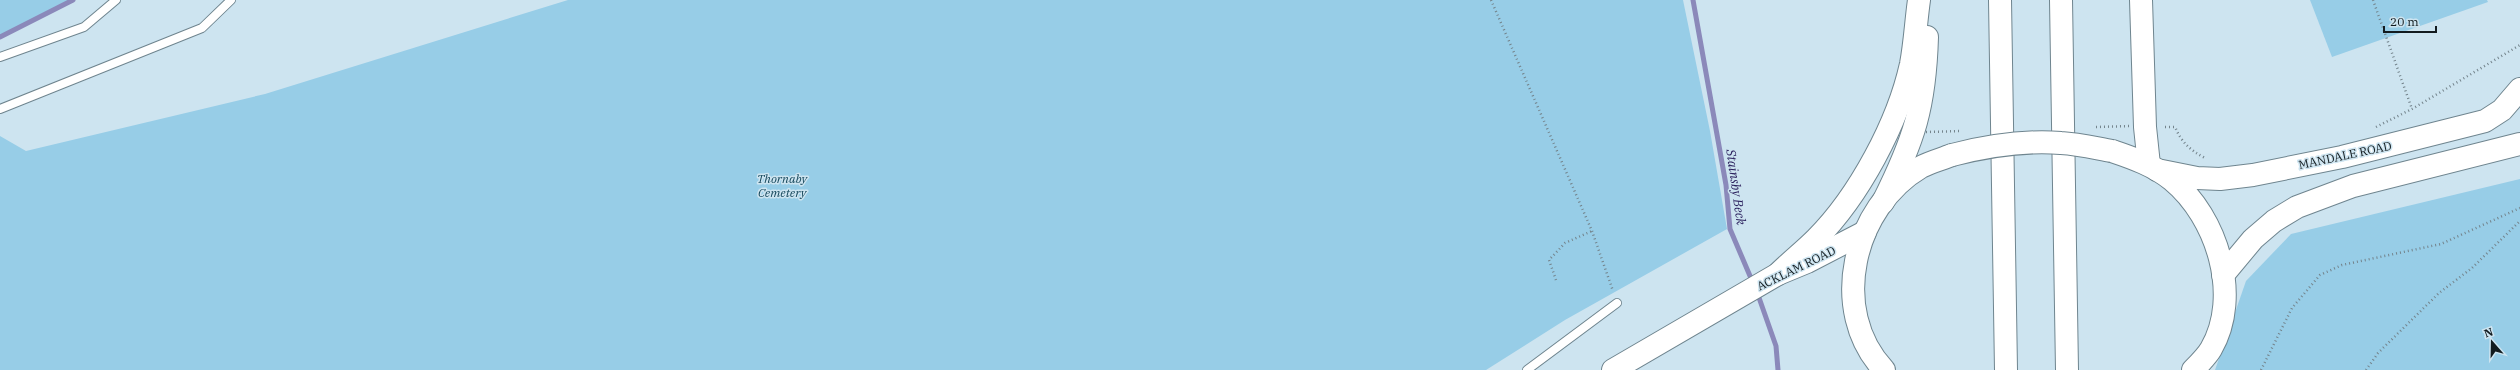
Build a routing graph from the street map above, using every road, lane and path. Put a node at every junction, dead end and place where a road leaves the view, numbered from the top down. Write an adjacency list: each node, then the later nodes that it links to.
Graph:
1 (116, 0): 11 (lane)
2 (231, 0): 13 (lane)
3 (1491, 0): 23 (path)
4 (1919, 0): 26 (main road)
5 (1924, 0): 20 (main road)
6 (2000, 0): 32 (main road)
7 (2061, 0): 33 (main road)
8 (2141, 0): 15 (main road)
9 (2372, 0): 14 (path)
10 (2520, 45): 14 (path)
11 (0, 57)
12 (2520, 89): 19 (main road, MANDALE ROAD)
13 (0, 109)
14 (2412, 109): 16 (path)
15 (2137, 126): 18 (path); 19 (main road)
16 (2369, 130)
17 (2520, 144): 25 (main road)
18 (2209, 160)
19 (2153, 168): 20 (main road, bridge); 25 (main road)
20 (1883, 202): 24 (main road)
21 (2520, 208): 35 (path)
22 (2520, 221): 36 (path)
23 (1592, 231): 27 (path); 28 (path)
24 (1865, 232): 26 (main road, ACKLAM ROAD); 31 (main road)
25 (2223, 275): 34 (main road)
26 (1774, 277): 30 (main road, ACKLAM ROAD)
27 (1556, 280)
28 (1617, 303): 29 (lane)
29 (1527, 370)
30 (1613, 370)
31 (1884, 370)
32 (2006, 370)
33 (2067, 370)
34 (2194, 370)
35 (2261, 370)
36 (2366, 370)

